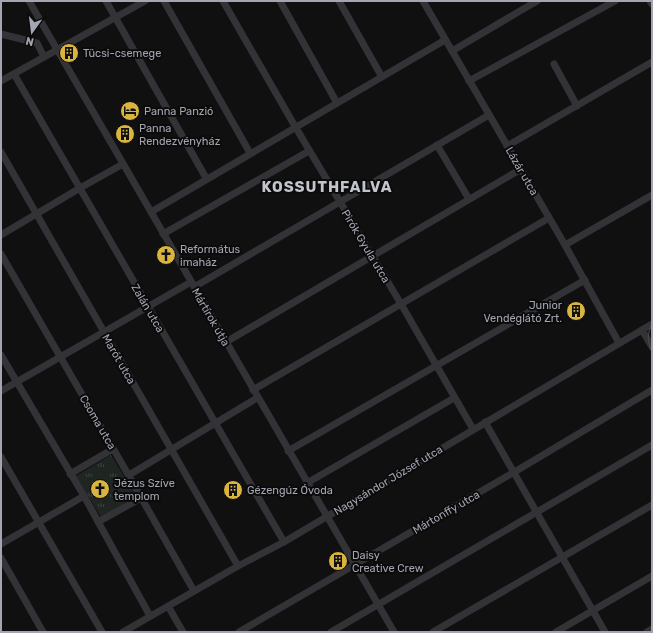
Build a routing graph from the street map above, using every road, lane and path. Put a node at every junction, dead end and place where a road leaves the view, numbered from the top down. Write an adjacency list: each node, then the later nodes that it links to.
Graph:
1 (106, 1): 13 (street)
2 (145, 1): 13 (street)
3 (164, 1): 33 (street)
4 (223, 1): 28 (street, Pirók Gyula utca)
5 (280, 1): 25 (street)
6 (339, 1): 22 (street)
7 (423, 1): 15 (street, Lázár utca)
8 (537, 1): 17 (street)
9 (615, 1): 24 (street)
10 (650, 1): 12 (street)
11 (31, 2): 16 (street, Mártírok útja)
12 (652, 4)
13 (115, 18): 16 (street); 36 (street)
14 (1, 34): 18 (street)
15 (446, 40): 17 (street, Lázár utca); 22 (street)
16 (58, 49): 18 (street); 34 (street, Mártírok útja)
17 (452, 51): 24 (street, Lázár utca)
18 (44, 57): 21 (street)
19 (652, 62): 26 (street)
20 (554, 64): 26 (street)
21 (14, 74): 23 (street); 37 (street, Zalán utca)
22 (382, 77): 25 (street)
23 (1, 81)
24 (469, 81): 27 (street, Lázár utca)
25 (337, 103): 28 (street)
26 (577, 106): 30 (street)
27 (489, 115): 29 (street); 30 (street, Lázár utca)
28 (296, 128): 31 (street, Pirók Gyula utca); 33 (street)
29 (437, 145): 39 (street); 40 (street)
30 (507, 146): 35 (street, Lázár utca)
31 (309, 151): 40 (street, Pirók Gyula utca); 44 (street)
32 (1, 152): 42 (street, Marót utca)
33 (250, 153): 36 (street)
34 (122, 164): 37 (street); 41 (street, Mártírok útja)
35 (521, 169): 39 (street); 43 (street, Lázár utca)
36 (206, 178): 41 (street)
37 (80, 188): 42 (street); 52 (street, Zalán utca)
38 (652, 195): 46 (street)
39 (469, 199): 48 (street)
40 (340, 203): 48 (street, Pirók Gyula utca); 50 (street)
41 (151, 212): 44 (street, Mártírok útja)
42 (36, 214): 45 (street); 55 (street, Marót utca)
43 (549, 218): 46 (street, Lázár utca); 51 (street)
44 (163, 234): 50 (street, Mártírok útja)
45 (1, 235)
46 (565, 245): 49 (street, Lázár utca)
47 (1, 254): 60 (street, Csoma utca)
48 (372, 256): 51 (street, Pirók Gyula utca); 56 (street)
49 (585, 280): 57 (street, Lázár utca); 61 (street)
50 (192, 284): 52 (street); 56 (street, Mártírok útja)
51 (401, 304): 61 (street, Pirók Gyula utca); 63 (street)
52 (147, 306): 55 (street); 69 (street, Zalán utca)
53 (652, 324): 54 (street, Nagysándor József utca)
54 (642, 330): 57 (street, Nagysándor József utca); 58 (street)
55 (103, 332): 60 (street); 73 (street, Marót utca)
56 (226, 342): 63 (street, Mártírok útja)
57 (619, 343): 68 (street, Nagysándor József utca)
58 (652, 347)
59 (1, 355): 62 (street)
60 (60, 357): 62 (street); 72 (street, Csoma utca)
61 (436, 366): 67 (street, Pirók Gyula utca); 74 (street)
62 (16, 382): 65 (street); 77 (street)
63 (253, 390): 66 (street, Mártírok útja)
64 (652, 390): 76 (street, Mártonffy utca)
65 (1, 391)
66 (257, 398): 69 (street); 74 (street, Mártírok útja)
67 (454, 398): 70 (street, Pirók Gyula utca); 79 (street)
68 (485, 422): 70 (street, Nagysándor József utca); 76 (street)
69 (215, 423): 73 (street); 87 (street, Zalán utca)
70 (473, 429): 84 (street, Nagysándor József utca)
71 (652, 445): 83 (street)
72 (113, 449): 77 (street); 78 (street, Csoma utca)
73 (172, 449): 78 (street); 91 (street, Marót utca)
74 (288, 451): 79 (street, Mártírok útja)
75 (1, 457): 86 (street)
76 (514, 473): 83 (street); 92 (street, Mártonffy utca)
77 (70, 474): 80 (street)
78 (129, 475): 81 (street, Csoma utca)
79 (307, 483): 84 (street, Mártírok útja)
80 (84, 496): 85 (street); 86 (street)
81 (141, 498): 85 (street); 94 (street, Csoma utca)
82 (652, 505): 89 (street)
83 (537, 513): 89 (street); 95 (street)
84 (326, 516): 87 (street, Nagysándor József utca); 92 (street, Mártírok útja)
85 (98, 522): 98 (street)
86 (38, 523): 88 (street); 101 (street)
87 (284, 542): 91 (street, Nagysándor József utca)
88 (1, 544)
89 (562, 557): 97 (street); 107 (street)
90 (1, 558): 100 (street)
91 (238, 566): 94 (street, Nagysándor József utca)
92 (355, 566): 95 (street, Mártírok útja); 104 (street, Mártonffy utca)
93 (652, 576): 97 (street)
94 (194, 591): 96 (street, Nagysándor József utca)
95 (378, 604): 105 (street); 106 (street, Mártírok útja)
96 (168, 606): 98 (street, Nagysándor József utca); 103 (street)
97 (593, 610): 108 (street); 109 (street)
98 (150, 616): 102 (street, Nagysándor József utca)
99 (652, 629): 110 (street)
100 (43, 632)
101 (102, 632)
102 (123, 632)
103 (183, 632)
104 (239, 632)
105 (331, 632)
106 (394, 632)
107 (433, 632)
108 (556, 632)
109 (606, 632)
110 (647, 632)

